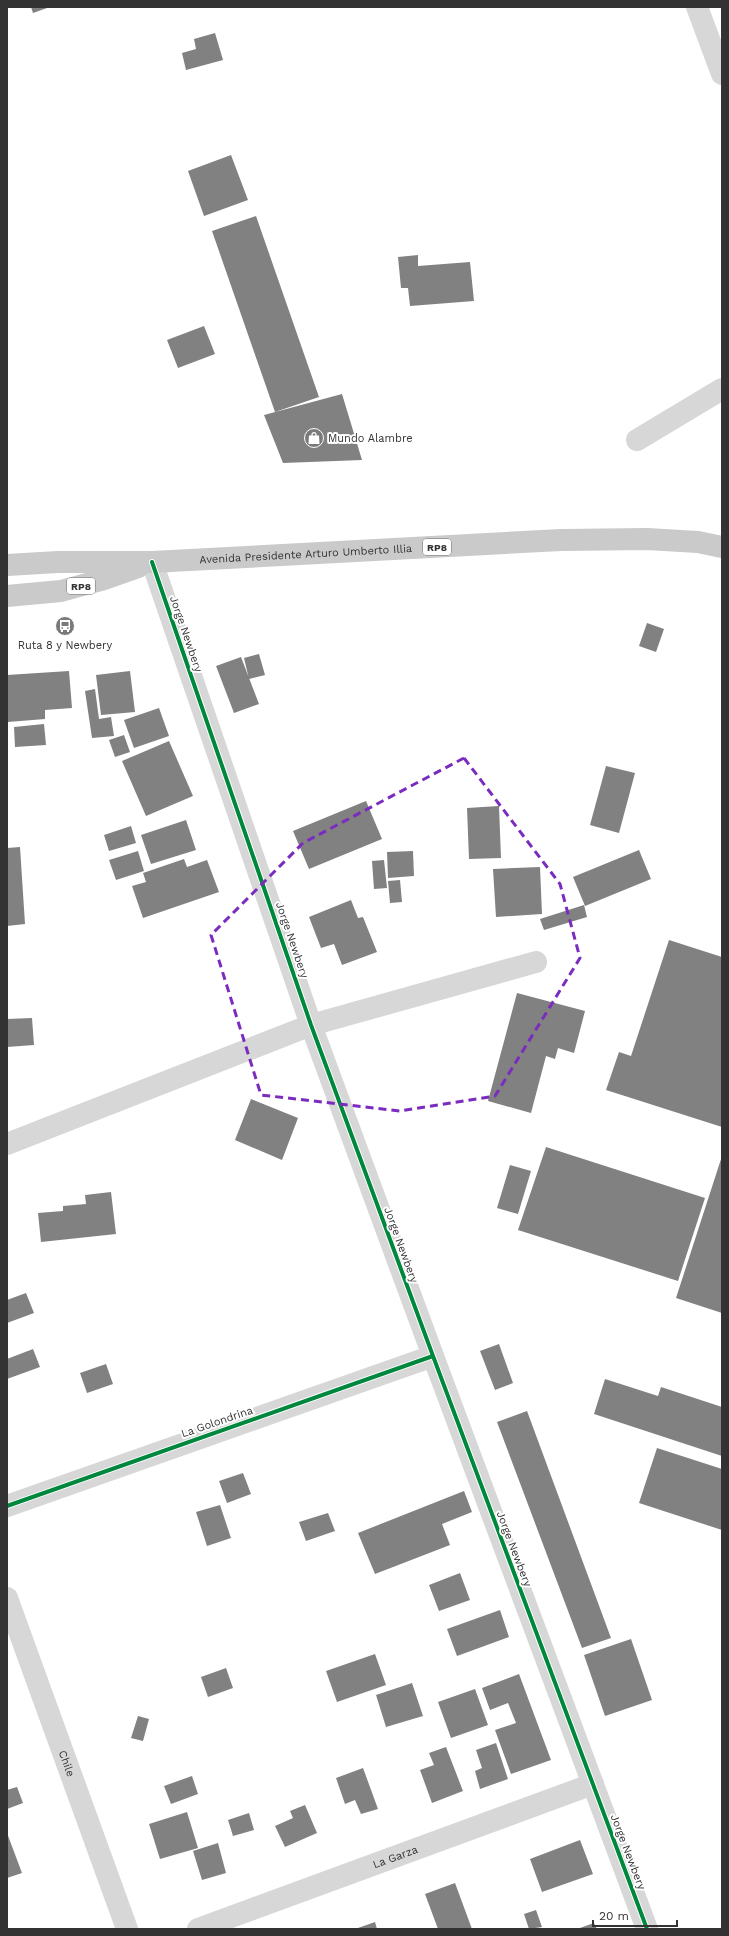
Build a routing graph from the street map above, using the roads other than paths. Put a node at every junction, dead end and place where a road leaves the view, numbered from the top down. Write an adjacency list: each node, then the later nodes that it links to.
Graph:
1 (697, 7): 2 (street)
2 (722, 74)
3 (722, 389): 4 (street)
4 (637, 440)
5 (722, 547): 6 (main road, Avenida Presidente Arturo Umberto Illia / RP8)
6 (152, 562): 7 (main road, Avenida Presidente Arturo Umberto Illia / RP8); 8 (main road, Avenida Presidente Arturo Umberto Illia / RP8); 10 (street, Jorge Newbery)
7 (7, 565)
8 (7, 596)
9 (536, 962): 10 (street)
10 (311, 1025): 11 (street); 12 (street, Jorge Newbery)
11 (7, 1144)
12 (432, 1356): 13 (street, La Golondrina); 15 (street, Jorge Newbery)
13 (7, 1506)
14 (7, 1598): 16 (street, Chile)
15 (593, 1784): 17 (street, La Garza); 18 (street, Jorge Newbery)
16 (127, 1929)
17 (198, 1929)
18 (648, 1929)

